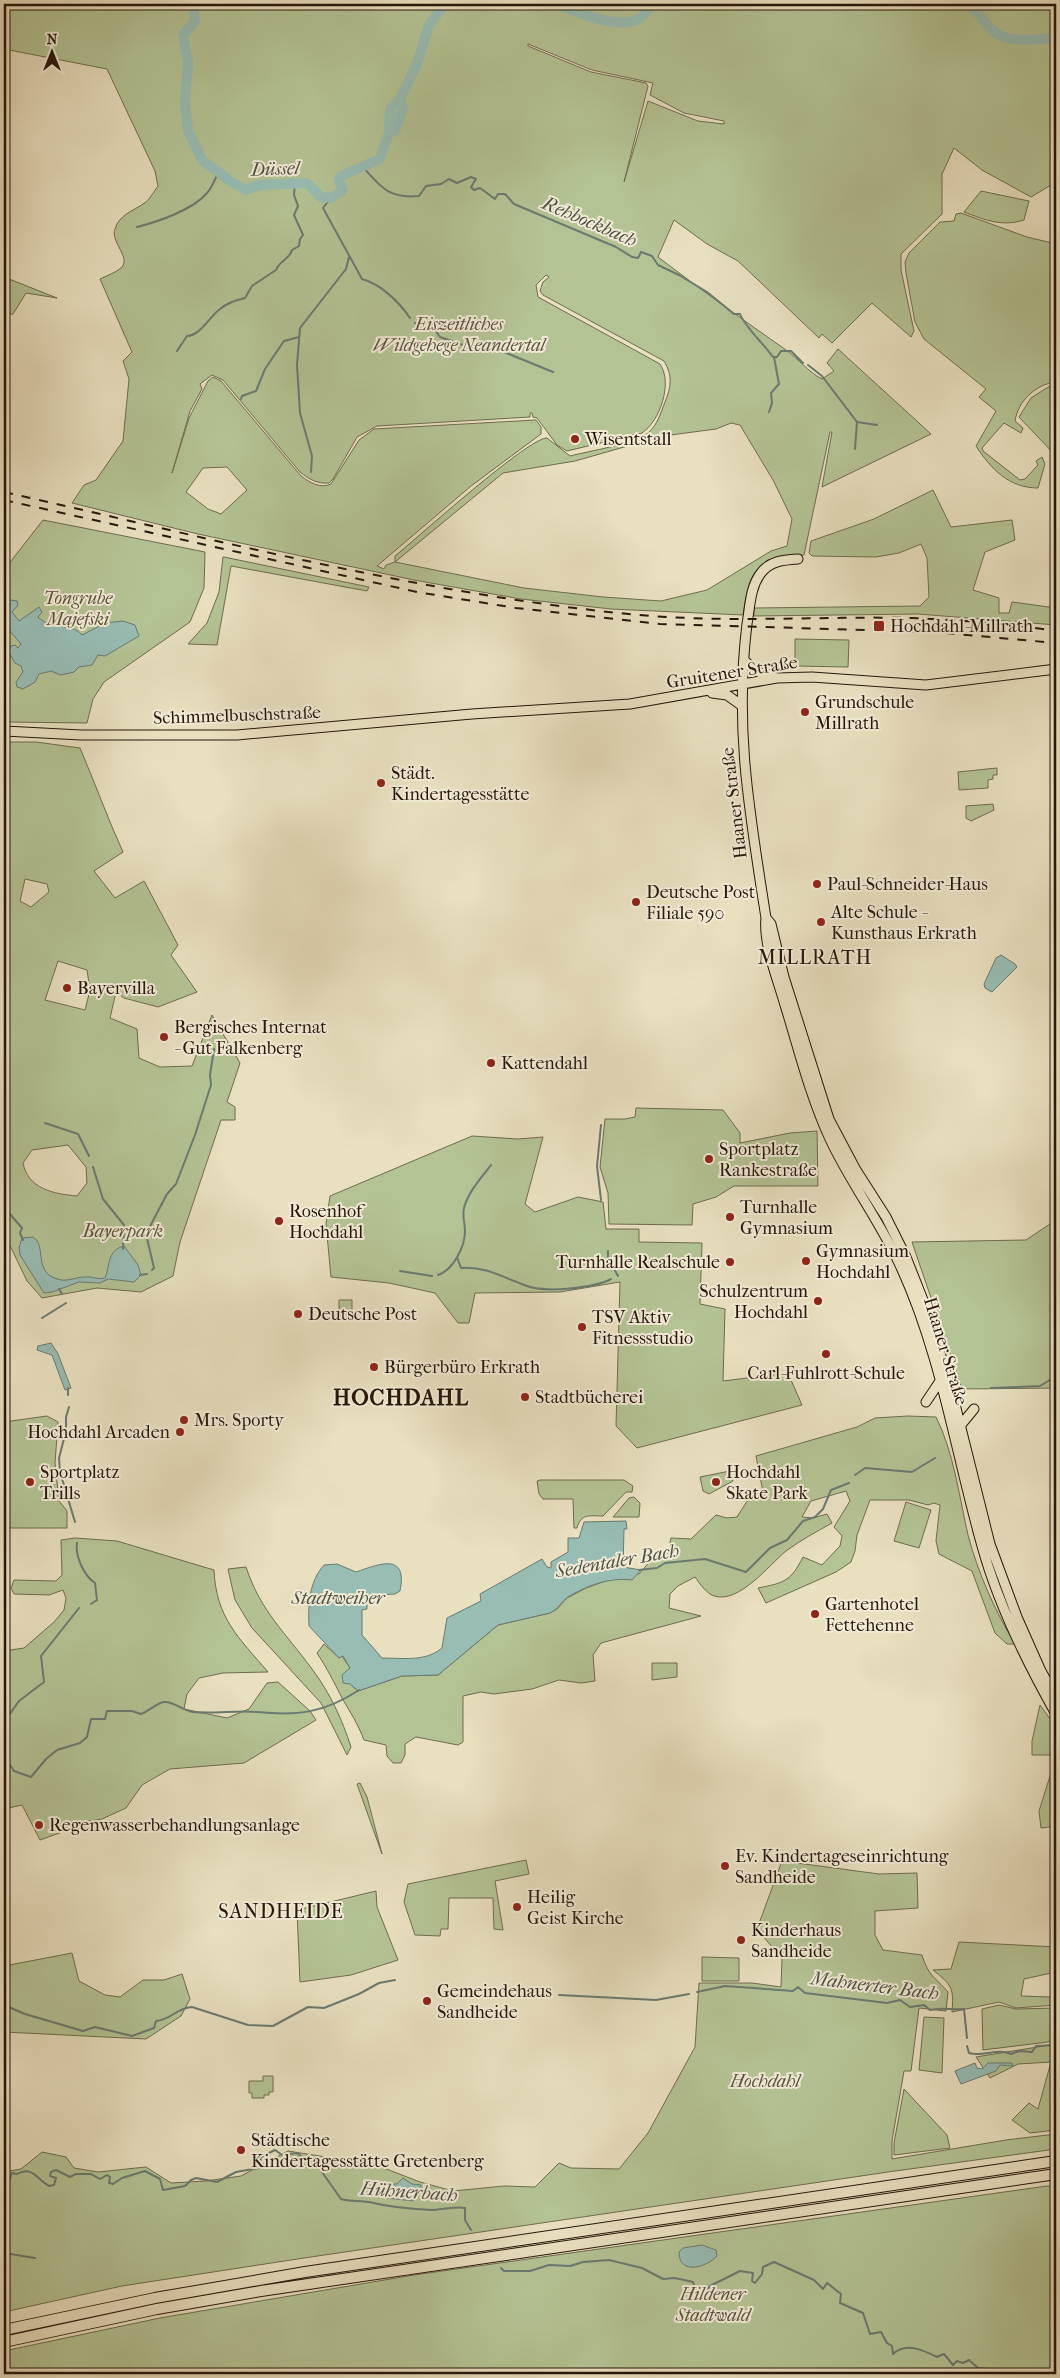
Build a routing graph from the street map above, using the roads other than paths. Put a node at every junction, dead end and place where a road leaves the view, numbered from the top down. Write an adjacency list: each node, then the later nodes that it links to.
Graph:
1 (798, 560): 2 (main road, Haaner Straße)
2 (744, 660): 4 (main road); 5 (main road, Haaner Straße)
3 (1056, 669): 4 (main road, Gruitener Straße)
4 (778, 678): 5 (main road, Gruitener Straße)
5 (742, 684): 6 (main road, Gruitener Straße); 7 (main road, Haaner Straße)
6 (708, 692): 7 (main road); 8 (main road, Gruitener Straße)
7 (741, 705): 10 (main road, Haaner Straße)
8 (472, 714): 9 (main road, Schimmelbuschstraße)
9 (4, 731)
10 (766, 918): 11 (main road, Haaner Straße); 14 (main road, Haaner Straße)
11 (940, 1381): 12 (main road); 16 (main road, Haaner Straße)
12 (926, 1402)
13 (974, 1409): 14 (main road)
14 (960, 1426): 15 (main road, Haaner Straße)
15 (1056, 1698)
16 (1056, 1714)
17 (1056, 2160): 21 (highway)
18 (1056, 2174): 19 (highway)
19 (1024, 2179): 20 (highway); 22 (highway)
20 (1056, 2180)
21 (4, 2330)
22 (4, 2342)

